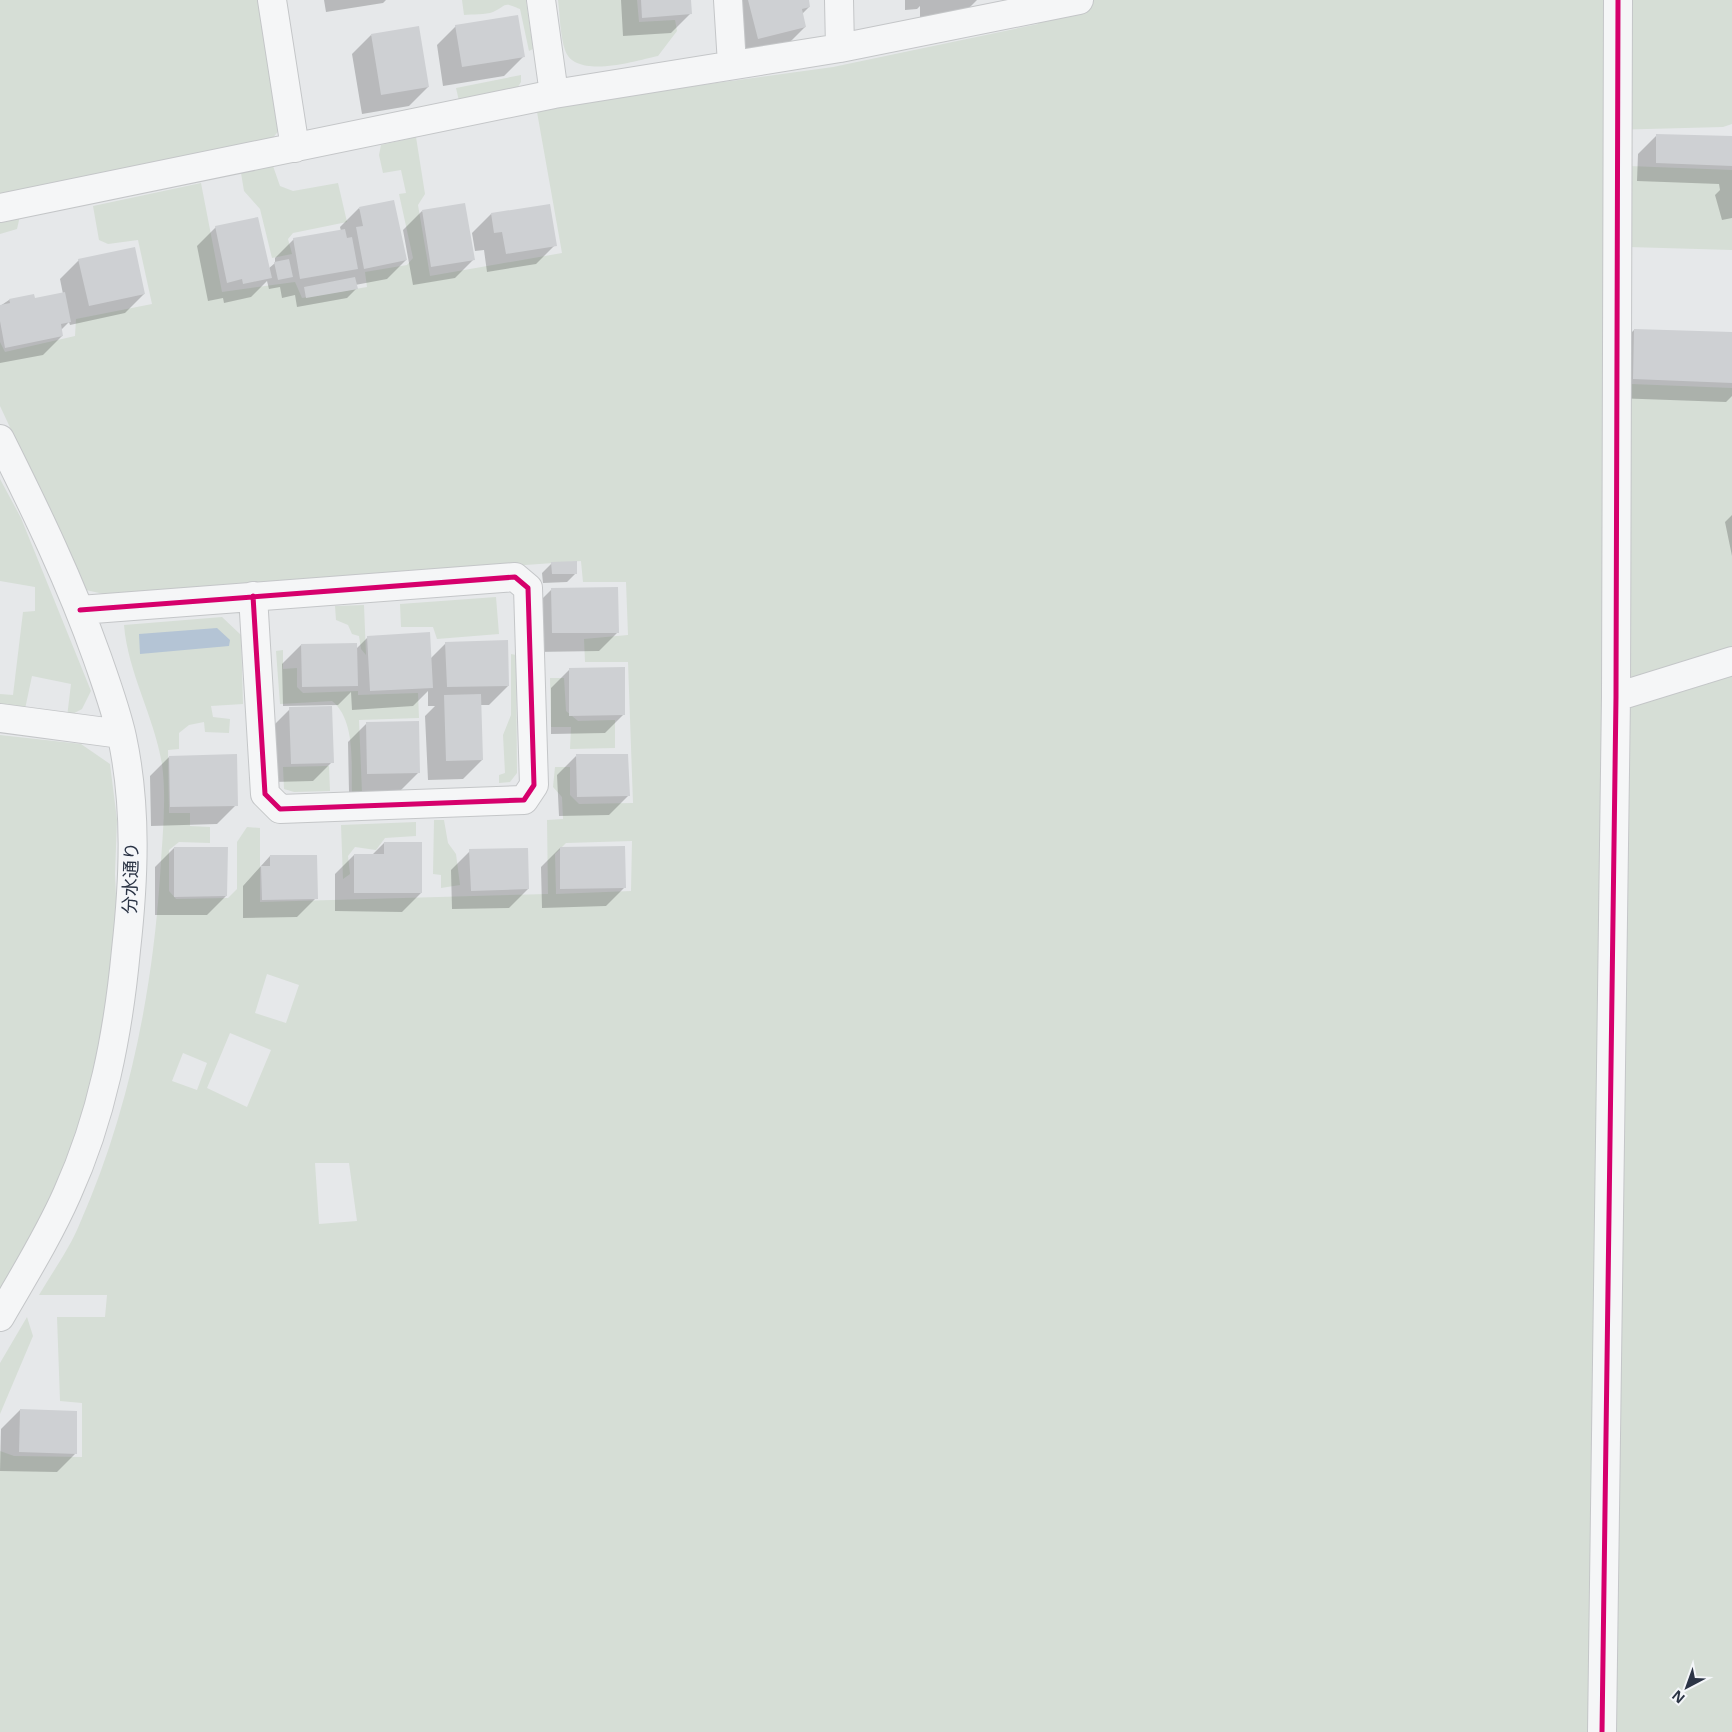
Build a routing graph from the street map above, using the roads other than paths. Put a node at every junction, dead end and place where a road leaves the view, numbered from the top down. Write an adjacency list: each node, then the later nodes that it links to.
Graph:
1 (272, 0): 11 (street)
2 (541, 0): 10 (street)
3 (728, 0): 9 (street)
4 (839, 0): 8 (street)
5 (1079, 0): 7 (street)
6 (1618, 0): 17 (street)
7 (1028, 5): 8 (street)
8 (840, 48): 9 (street)
9 (732, 64): 10 (street)
10 (554, 94): 11 (street)
11 (295, 148): 12 (street)
12 (0, 208)
13 (0, 439): 15 (street, 分水通り)
14 (253, 596): 14 (street); 15 (street)
15 (80, 610): 19 (street, 分水通り)
16 (1732, 661): 17 (street)
17 (1616, 697): 21 (street)
18 (0, 718): 19 (street)
19 (121, 734): 20 (street, 分水通り)
20 (0, 1317)
21 (1602, 1732)

